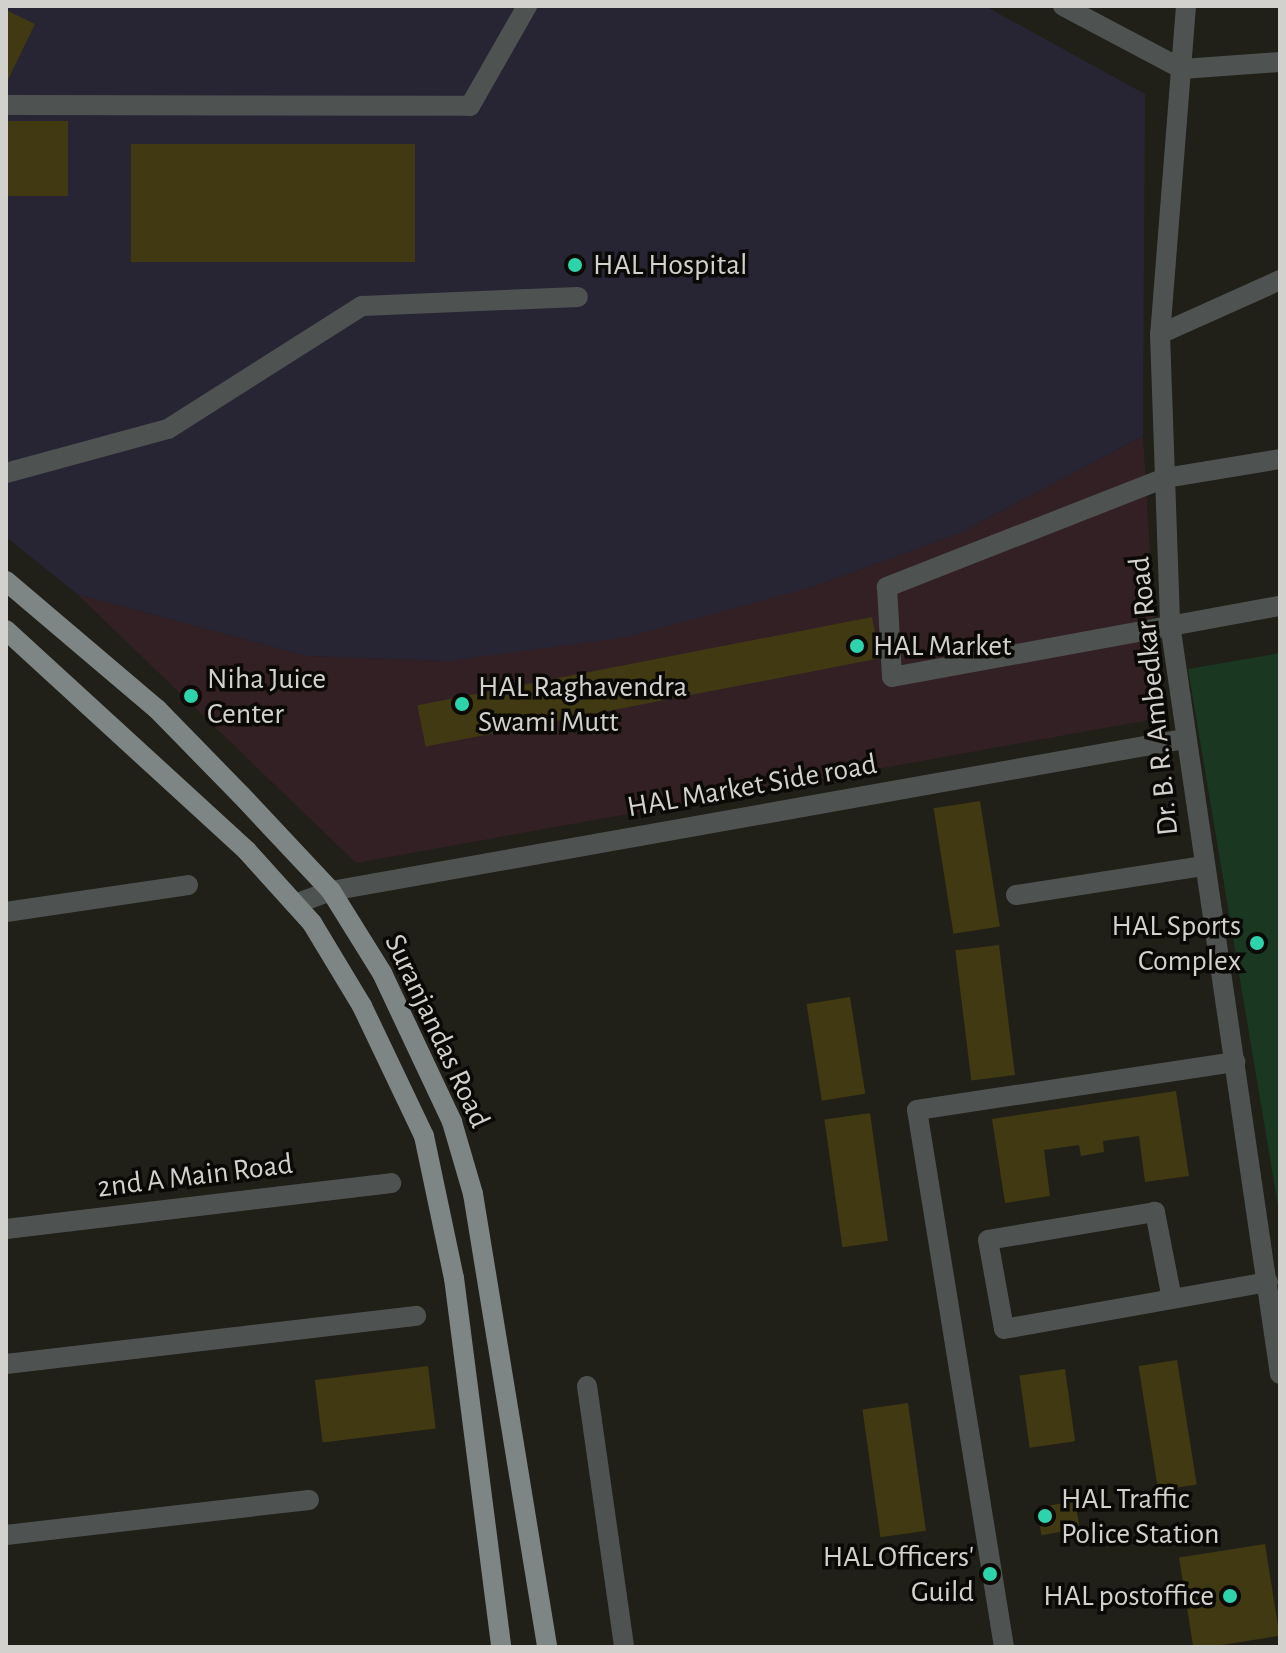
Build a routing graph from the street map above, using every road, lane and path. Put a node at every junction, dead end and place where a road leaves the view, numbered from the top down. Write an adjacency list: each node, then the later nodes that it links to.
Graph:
1 (527, 6): 6 (street)
2 (1063, 6): 5 (street)
3 (1186, 6): 5 (street, Dr. B. R. Ambedkar Road)
4 (1280, 62): 5 (street)
5 (1182, 69): 9 (street, Dr. B. R. Ambedkar Road)
6 (6, 105)
7 (1280, 280): 9 (street)
8 (578, 297): 11 (street)
9 (1160, 334): 12 (street, Dr. B. R. Ambedkar Road)
10 (1280, 459): 12 (street)
11 (6, 473)
12 (1165, 478): 15 (street, Dr. B. R. Ambedkar Road); 15 (street)
13 (6, 581): 20 (main road, Suranjandas Road)
14 (1280, 606): 15 (street)
15 (1170, 624): 17 (street, Dr. B. R. Ambedkar Road)
16 (6, 630): 22 (main road, Suranjandas Road)
17 (1184, 739): 18 (street, Dr. B. R. Ambedkar Road); 20 (street, HAL Market Side road)
18 (1204, 866): 21 (street); 24 (street, Dr. B. R. Ambedkar Road)
19 (188, 885): 23 (street)
20 (331, 891): 22 (street, HAL Market Side road); 36 (main road, Suranjandas Road)
21 (1016, 895)
22 (295, 904): 35 (main road, Suranjandas Road)
23 (6, 912)
24 (1235, 1062): 27 (street, Dr. B. R. Ambedkar Road); 38 (street)
25 (391, 1183): 26 (street, 2nd A Main Road)
26 (6, 1229)
27 (1268, 1282): 28 (street); 31 (street, Dr. B. R. Ambedkar Road)
28 (1172, 1299): 28 (street)
29 (416, 1316): 30 (street)
30 (6, 1364)
31 (1280, 1374)
32 (587, 1386): 37 (street)
33 (309, 1500): 34 (street)
34 (6, 1535)
35 (501, 1647)
36 (547, 1647)
37 (624, 1647)
38 (1004, 1647)

